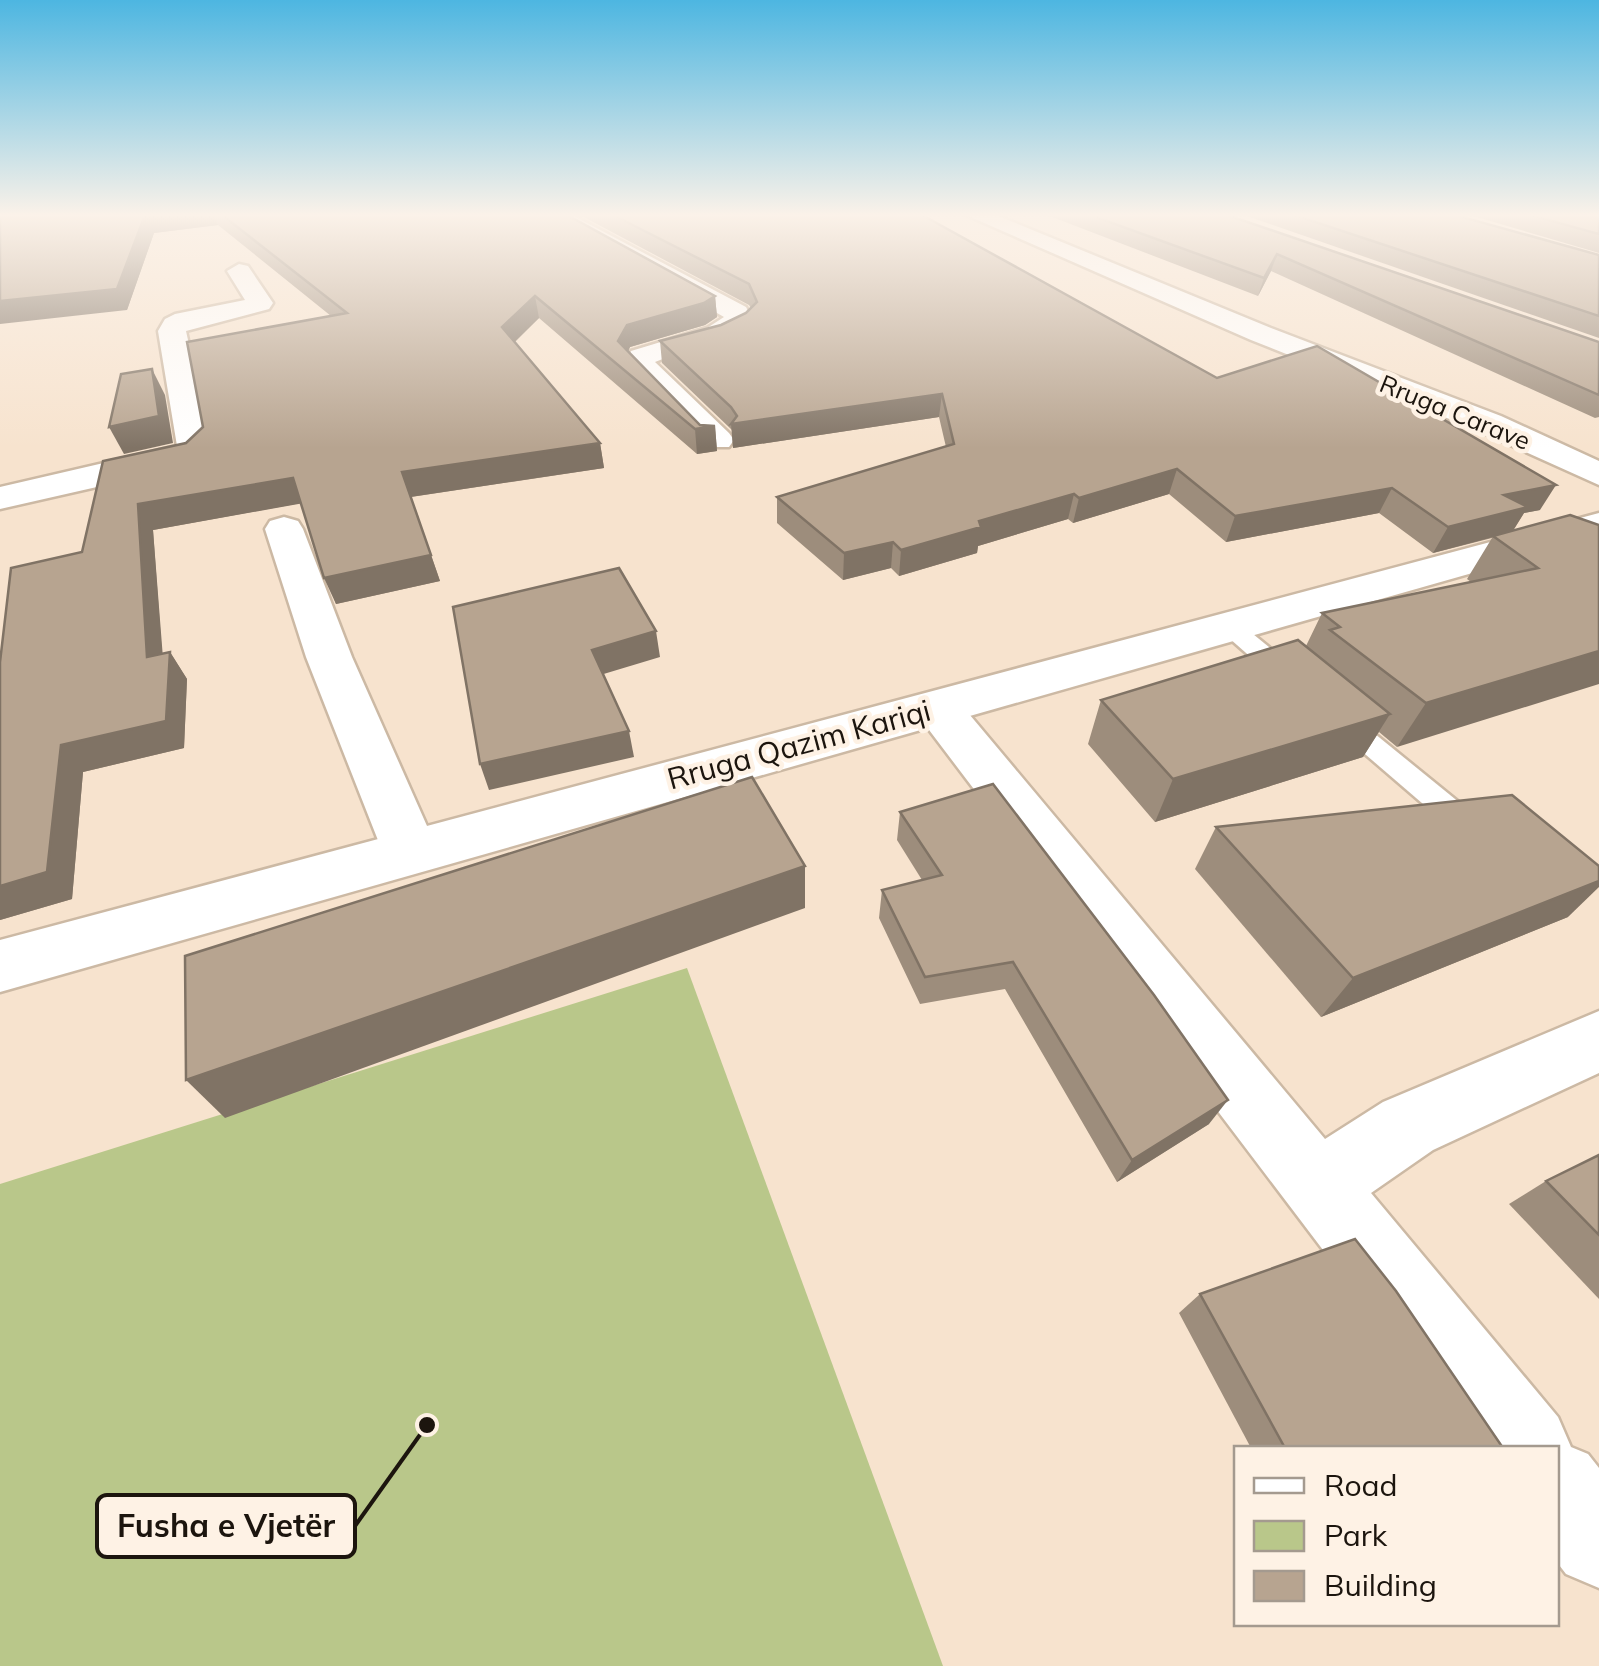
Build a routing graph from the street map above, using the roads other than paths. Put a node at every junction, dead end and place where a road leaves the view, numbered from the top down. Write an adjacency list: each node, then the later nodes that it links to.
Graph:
1 (253, 293): 6 (street)
2 (697, 293): 4 (street)
3 (1164, 293): 5 (street, Rruga Carave)
4 (717, 440)
5 (1599, 474)
6 (0, 498)
7 (284, 530): 12 (street)
8 (1566, 541): 9 (street, Rruga Qazim Kariqi)
9 (1229, 626): 10 (street, Rruga Qazim Kariqi); 11 (lane)
10 (938, 707): 12 (street, Rruga Qazim Kariqi); 15 (street)
11 (1461, 820)
12 (411, 852): 13 (street, Rruga Qazim Kariqi)
13 (0, 966)
14 (1599, 1041): 15 (street)
15 (1318, 1186): 16 (street)
16 (1524, 1446)
17 (1559, 1490): 18 (street)
18 (1599, 1541)

